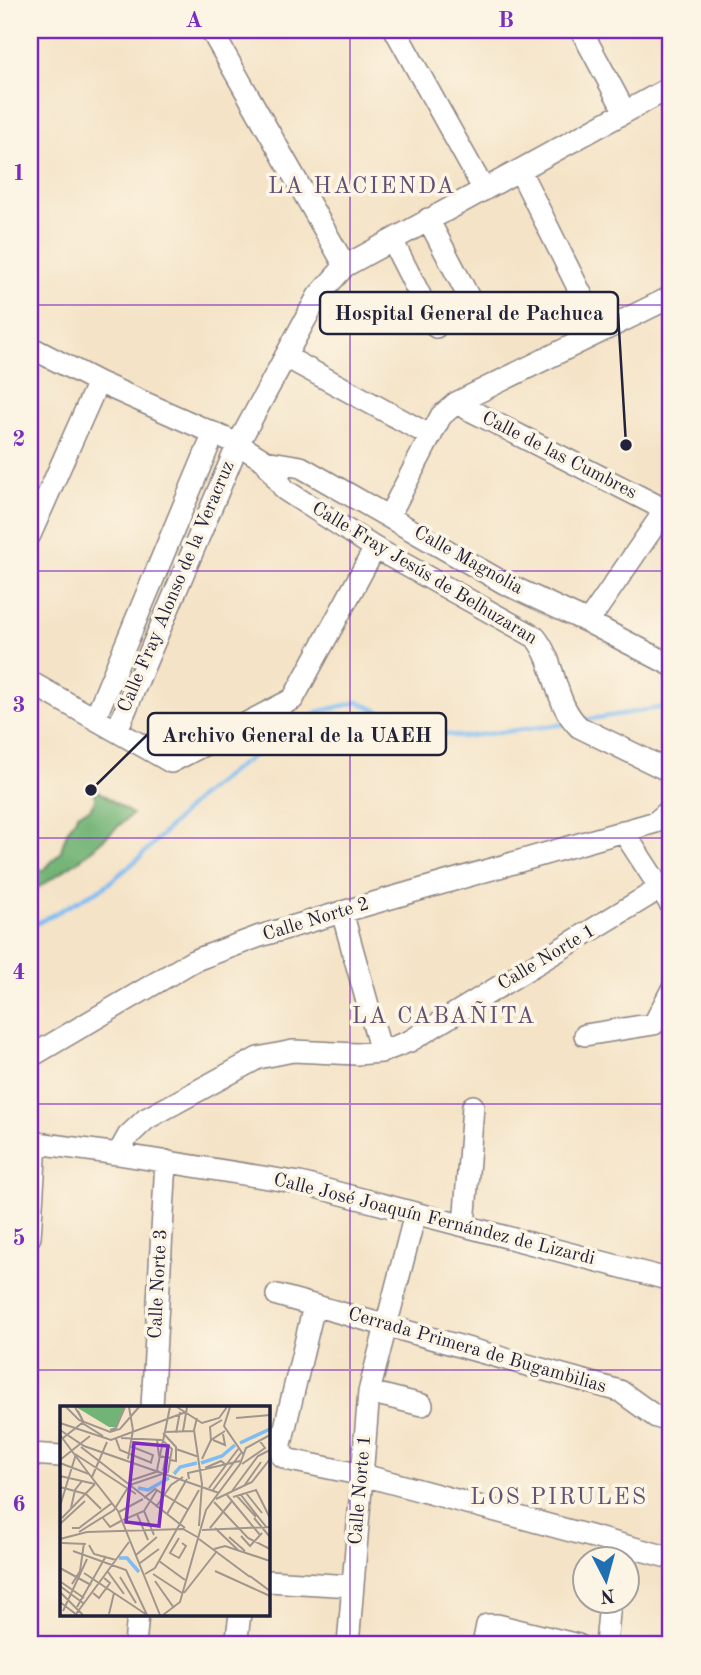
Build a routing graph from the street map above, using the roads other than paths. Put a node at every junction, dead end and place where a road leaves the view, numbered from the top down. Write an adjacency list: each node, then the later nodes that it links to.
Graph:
1 (211, 30): 10 (street)
2 (395, 30): 7 (street)
3 (581, 30): 5 (street)
4 (671, 87): 5 (street, Calle Fray Alonso de la Veracruz)
5 (625, 112): 6 (street, Calle Fray Alonso de la Veracruz)
6 (520, 171): 7 (street, Calle Fray Alonso de la Veracruz); 14 (street)
7 (484, 190): 8 (street, Calle Fray Alonso de la Veracruz)
8 (428, 219): 9 (street, Calle Fray Alonso de la Veracruz); 12 (street)
9 (392, 240): 10 (street, Calle Fray Alonso de la Veracruz); 13 (street)
10 (345, 266): 16 (street, Calle Fray Alonso de la Veracruz)
11 (671, 297): 14 (street)
12 (476, 311)
13 (436, 327)
14 (600, 332): 18 (street)
15 (30, 347): 17 (street, Calle Fray Jesús de Belhuzaran)
16 (286, 356): 20 (street); 21 (street, Calle Fray Alonso de la Veracruz)
17 (98, 382): 19 (street, Calle Fray Jesús de Belhuzaran); 24 (street)
18 (456, 403): 20 (street); 26 (street, Calle de las Cumbres)
19 (214, 433): 21 (street, Calle Fray Jesús de Belhuzaran); 29 (street, Calle Fray Alonso de la Veracruz)
20 (430, 436): 23 (street)
21 (237, 444): 22 (street, Calle Fray Jesús de Belhuzaran); 30 (street, Calle Fray Alonso de la Veracruz)
22 (265, 461): 23 (street, Calle Magnolia); 25 (street, Calle Fray Jesús de Belhuzaran)
23 (389, 516): 26 (street, Calle Magnolia)
24 (30, 535)
25 (375, 548): 30 (street); 31 (street, Calle Fray Jesús de Belhuzaran)
26 (589, 622): 27 (street, Calle Magnolia)
27 (671, 665)
28 (30, 681): 29 (street)
29 (95, 718): 30 (street)
30 (117, 730)
31 (671, 772)
32 (671, 809): 33 (street, Calle Norte 2)
33 (623, 831): 34 (street); 35 (street, Calle Norte 2)
34 (665, 897): 38 (street, Calle Norte 1)
35 (342, 912): 38 (street); 39 (street, Calle Norte 2)
36 (671, 991): 37 (street)
37 (585, 1035)
38 (381, 1052): 42 (street, Calle Norte 1)
39 (30, 1057)
40 (473, 1106): 45 (street)
41 (33, 1143): 42 (street, Calle José Joaquín Fernández de Lizardi); 46 (street)
42 (118, 1154): 43 (street, Calle José Joaquín Fernández de Lizardi)
43 (166, 1161): 44 (street, Calle José Joaquín Fernández de Lizardi); 53 (street, Calle Norte 3)
44 (415, 1214): 45 (street, Calle José Joaquín Fernández de Lizardi); 50 (street, Calle Norte 1)
45 (464, 1226): 47 (street, Calle José Joaquín Fernández de Lizardi)
46 (30, 1237)
47 (670, 1272)
48 (277, 1295): 49 (street, Cerrada Primera de Bugambilias)
49 (314, 1306): 50 (street, Cerrada Primera de Bugambilias); 57 (street)
50 (385, 1325): 51 (street, Calle Norte 1); 54 (street, Cerrada Primera de Bugambilias)
51 (369, 1392): 52 (street); 57 (street, Calle Norte 1)
52 (422, 1405)
53 (152, 1406)
54 (671, 1421)
55 (30, 1454): 56 (street)
56 (60, 1456)
57 (363, 1475): 58 (street); 62 (street, Calle Norte 1)
58 (601, 1546)
59 (642, 1554): 60 (street)
60 (671, 1558)
61 (270, 1581): 62 (street)
62 (352, 1586): 69 (street, Calle Norte 1)
63 (138, 1616): 67 (street)
64 (240, 1616): 68 (street)
65 (609, 1616): 71 (street)
66 (485, 1635): 70 (street)
67 (135, 1645)
68 (236, 1645)
69 (348, 1645)
70 (578, 1645)
71 (607, 1645)

